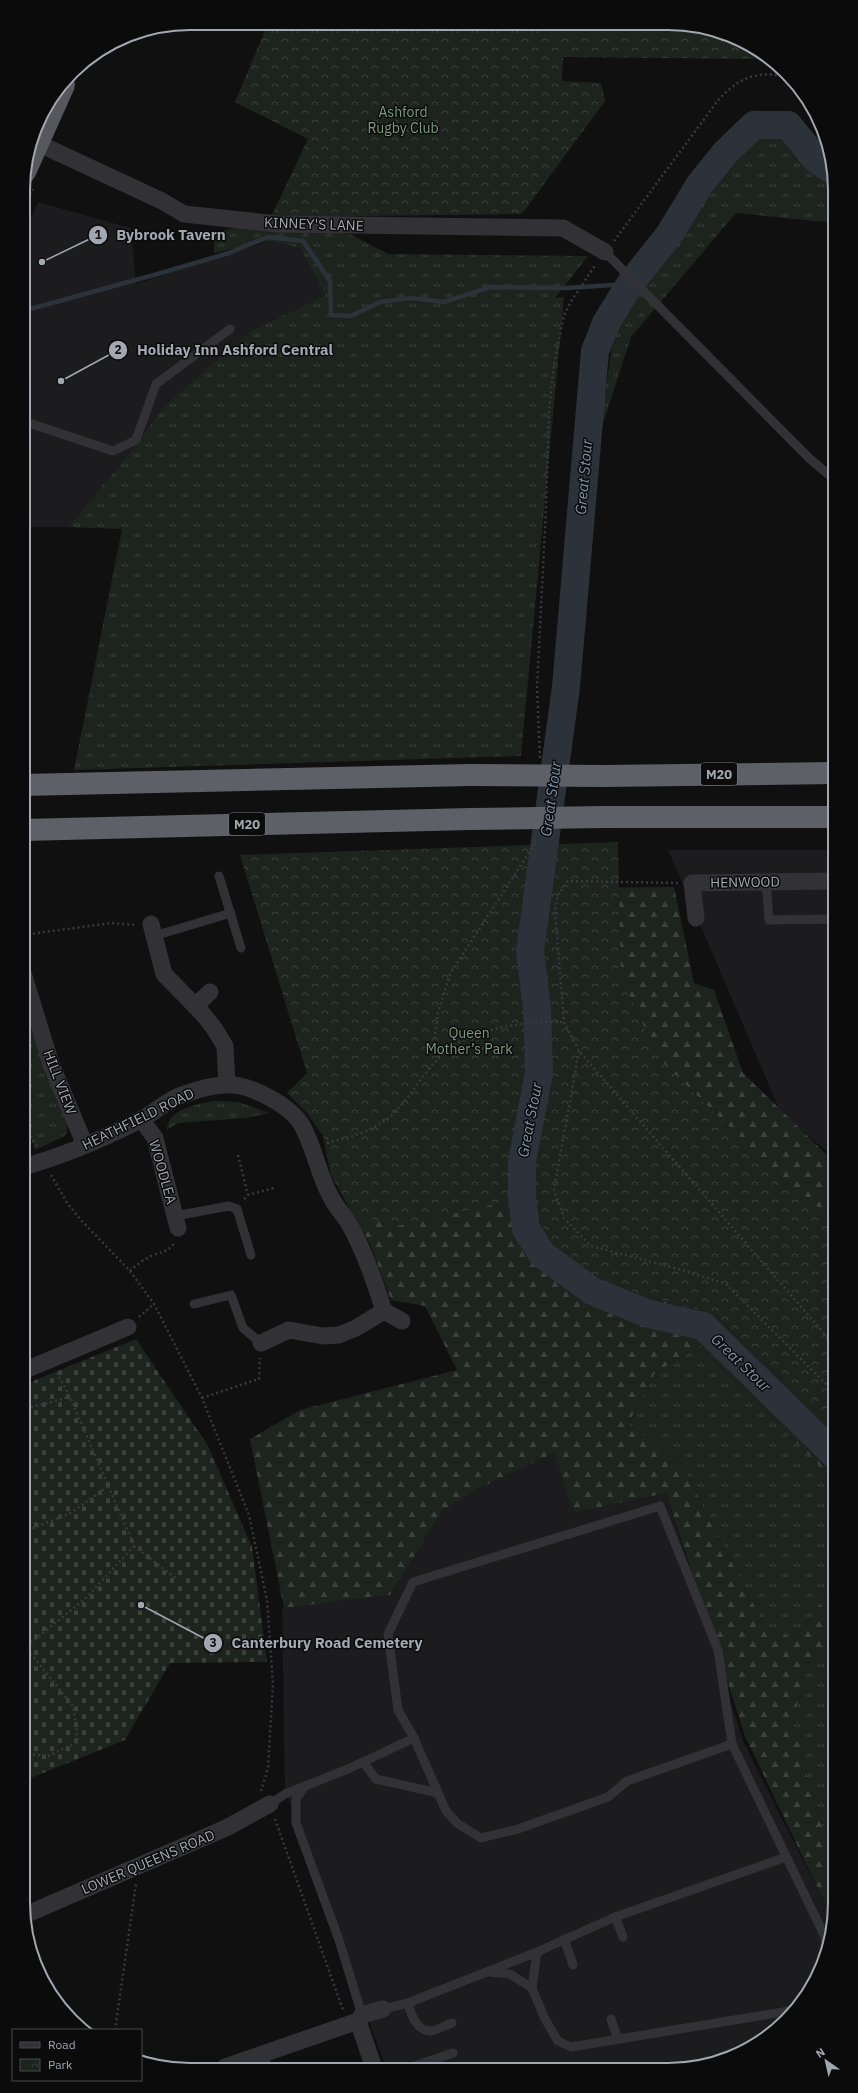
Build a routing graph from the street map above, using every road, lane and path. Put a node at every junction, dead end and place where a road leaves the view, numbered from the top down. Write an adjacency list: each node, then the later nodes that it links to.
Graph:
1 (780, 76): 5 (path)
2 (51, 110): 3 (highway)
3 (44, 124)
4 (37, 143): 5 (street, KINNEY'S LANE)
5 (609, 256): 9 (lane)
6 (587, 276): 10 (path)
7 (230, 329): 8 (lane)
8 (30, 423)
9 (828, 474)
10 (537, 687)
11 (828, 773): 12 (highway, M20, bridge)
12 (30, 785)
13 (828, 817): 14 (highway, M20, bridge)
14 (30, 830)
15 (219, 876): 20 (lane)
16 (513, 876): 31 (path)
17 (828, 881): 18 (street, HENWOOD)
18 (766, 882): 19 (street, HENWOOD); 22 (lane)
19 (692, 883): 21 (street, HENWOOD); 29 (path)
20 (231, 913): 23 (lane); 25 (lane)
21 (696, 918)
22 (828, 919)
23 (152, 930): 24 (path); 27 (street)
24 (30, 933)
25 (241, 948)
26 (210, 992): 27 (street)
27 (195, 1006): 32 (street)
28 (30, 1012): 35 (street, HILL VIEW)
29 (564, 1022): 30 (path); 31 (path)
30 (579, 1052): 50 (path); 54 (path)
31 (439, 1058): 36 (path)
32 (227, 1084): 33 (street, HEATHFIELD ROAD); 36 (street, HEATHFIELD ROAD)
33 (141, 1119): 35 (street, HEATHFIELD ROAD); 43 (street, WOODLEA)
34 (30, 1136): 38 (path)
35 (85, 1145): 38 (street, HEATHFIELD ROAD)
36 (311, 1148): 47 (street, HEATHFIELD ROAD)
37 (238, 1155): 41 (path)
38 (44, 1161): 39 (street, HEATHFIELD ROAD); 45 (path)
39 (30, 1165)
40 (274, 1188): 41 (path)
41 (248, 1195): 42 (path)
42 (235, 1208): 43 (lane); 44 (lane)
43 (176, 1222): 45 (path)
44 (251, 1255)
45 (130, 1271): 56 (path)
46 (194, 1304): 51 (lane)
47 (384, 1311): 48 (street); 51 (street)
48 (402, 1321)
49 (128, 1327): 52 (street)
50 (828, 1338)
51 (261, 1343): 56 (path)
52 (51, 1360): 53 (street); 55 (path)
53 (30, 1368)
54 (828, 1386)
55 (70, 1397): 57 (path); 58 (path)
56 (202, 1398): 70 (path)
57 (30, 1407)
58 (107, 1487): 59 (path); 60 (path)
59 (30, 1529)
60 (134, 1546): 61 (path); 62 (path)
61 (178, 1580)
62 (30, 1644)
63 (30, 1654): 66 (path)
64 (414, 1738): 65 (lane); 67 (lane); 69 (lane)
65 (732, 1744): 69 (lane); 71 (lane)
66 (30, 1755)
67 (363, 1762): 68 (lane); 69 (lane)
68 (305, 1786): 70 (lane); 86 (lane)
69 (438, 1793)
70 (270, 1804): 72 (street, LOWER QUEENS ROAD); 86 (path)
71 (786, 1857): 74 (lane); 75 (lane)
72 (139, 1866): 73 (street, LOWER QUEENS ROAD); 88 (path)
73 (30, 1914)
74 (615, 1917): 76 (lane); 77 (lane)
75 (825, 1936)
76 (623, 1937)
77 (564, 1939): 78 (lane); 79 (lane)
78 (537, 1952): 80 (lane); 81 (lane)
79 (572, 1965)
80 (488, 1971): 81 (lane); 82 (lane)
81 (532, 1988): 89 (lane)
82 (408, 2003): 83 (lane); 87 (lane)
83 (383, 2009): 86 (street)
84 (785, 2012): 89 (lane)
85 (611, 2019): 89 (lane)
86 (356, 2020): 91 (street); 93 (street)
87 (452, 2023)
88 (115, 2029)
89 (618, 2039)
90 (453, 2053): 94 (lane)
91 (265, 2061): 92 (street)
92 (252, 2063)
93 (372, 2063)
94 (426, 2063)

